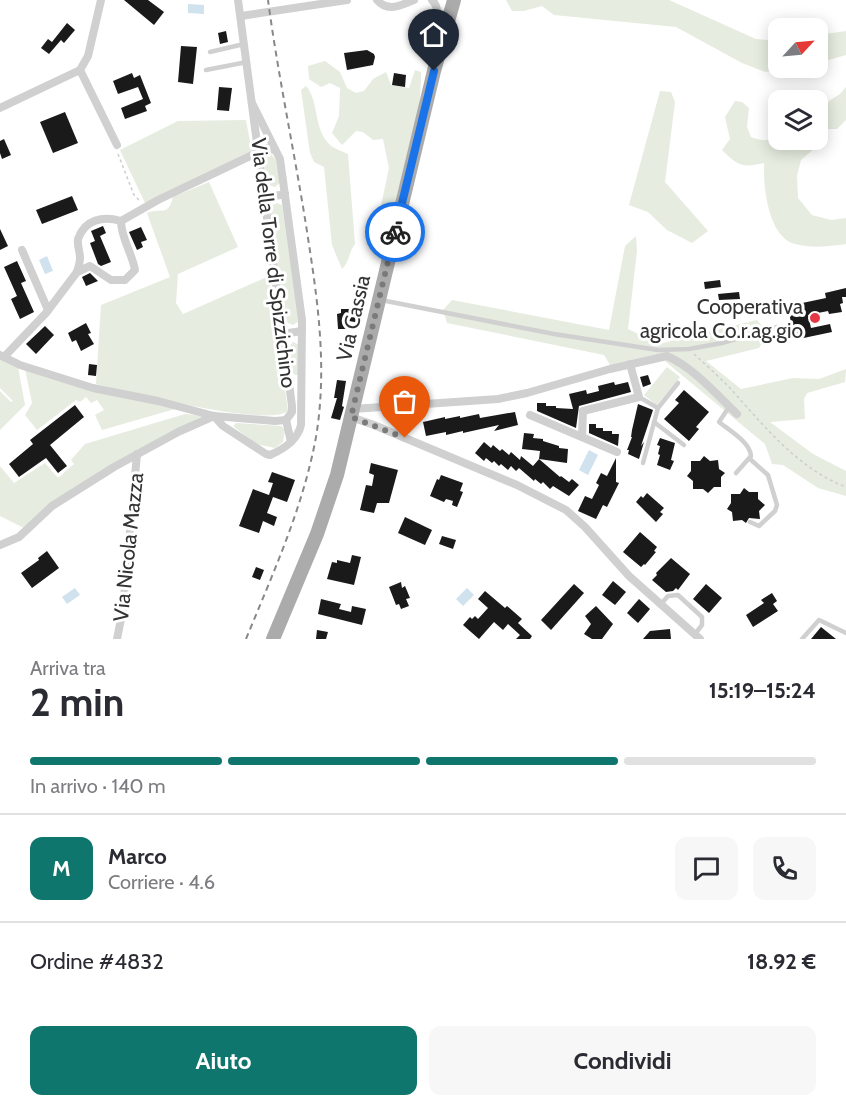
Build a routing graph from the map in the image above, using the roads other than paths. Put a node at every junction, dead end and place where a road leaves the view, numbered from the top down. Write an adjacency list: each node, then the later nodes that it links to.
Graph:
1 (102, 0): 14 (street)
2 (238, 0): 10 (street, Via della Torre di Spizzichino)
3 (347, 0): 10 (street)
4 (377, 0): 9 (street)
5 (403, 0): 9 (street)
6 (414, 0): 9 (street)
7 (432, 0): 16 (street)
8 (454, 0): 16 (main road, Via Cassia)
9 (395, 7)
10 (241, 16): 11 (street, Via della Torre di Spizzichino)
11 (244, 44): 12 (lane); 13 (street, Via della Torre di Spizzichino)
12 (210, 52)
13 (247, 62): 15 (lane); 17 (street, Via della Torre di Spizzichino)
14 (80, 70): 18 (street); 19 (street)
15 (206, 70)
16 (434, 71): 27 (main road, Via Cassia)
17 (252, 103): 20 (street, Via della Torre di Spizzichino); 21 (street, Via della Torre di Spizzichino)
18 (0, 108)
19 (117, 145)
20 (275, 150): 21 (street); 22 (street, Via della Torre di Spizzichino)
21 (260, 152): 23 (street, Via della Torre di Spizzichino); 24 (street)
22 (285, 194): 23 (street); 30 (street, Via della Torre di Spizzichino)
23 (265, 198): 31 (street, Via della Torre di Spizzichino)
24 (121, 221): 26 (street); 26 (street)
25 (22, 250): 28 (street)
26 (77, 272): 28 (street)
27 (378, 300): 29 (lane); 40 (main road, Via Cassia)
28 (48, 310): 32 (street)
29 (777, 327)
30 (302, 331): 31 (street); 35 (street, Via della Torre di Spizzichino)
31 (282, 334): 34 (street, Via della Torre di Spizzichino)
32 (2, 356): 43 (street)
33 (630, 364): 37 (street); 38 (street); 40 (street)
34 (289, 379): 35 (street); 44 (street, Via della Torre di Spizzichino)
35 (303, 380): 47 (street, Via della Torre di Spizzichino)
36 (678, 383): 39 (lane)
37 (639, 397): 39 (lane); 46 (street)
38 (729, 407): 41 (street); 51 (lane)
39 (658, 408): 45 (lane)
40 (352, 413): 56 (street); 60 (main road, Via Cassia)
41 (737, 414)
42 (530, 415): 46 (street)
43 (214, 416): 44 (street); 47 (street); 50 (street)
44 (286, 420): 47 (street)
45 (654, 422): 48 (lane); 52 (lane)
46 (582, 437): 49 (street)
47 (291, 442)
48 (684, 445)
49 (617, 452)
50 (137, 454): 55 (street); 59 (street, Via Nicola Mazza)
51 (750, 459): 53 (lane); 54 (lane)
52 (643, 463)
53 (736, 473)
54 (750, 522)
55 (0, 545)
56 (661, 604): 58 (street); 58 (lane)
57 (846, 633): 61 (lane)
58 (698, 637)
59 (117, 639)
60 (273, 639)
61 (802, 639)

